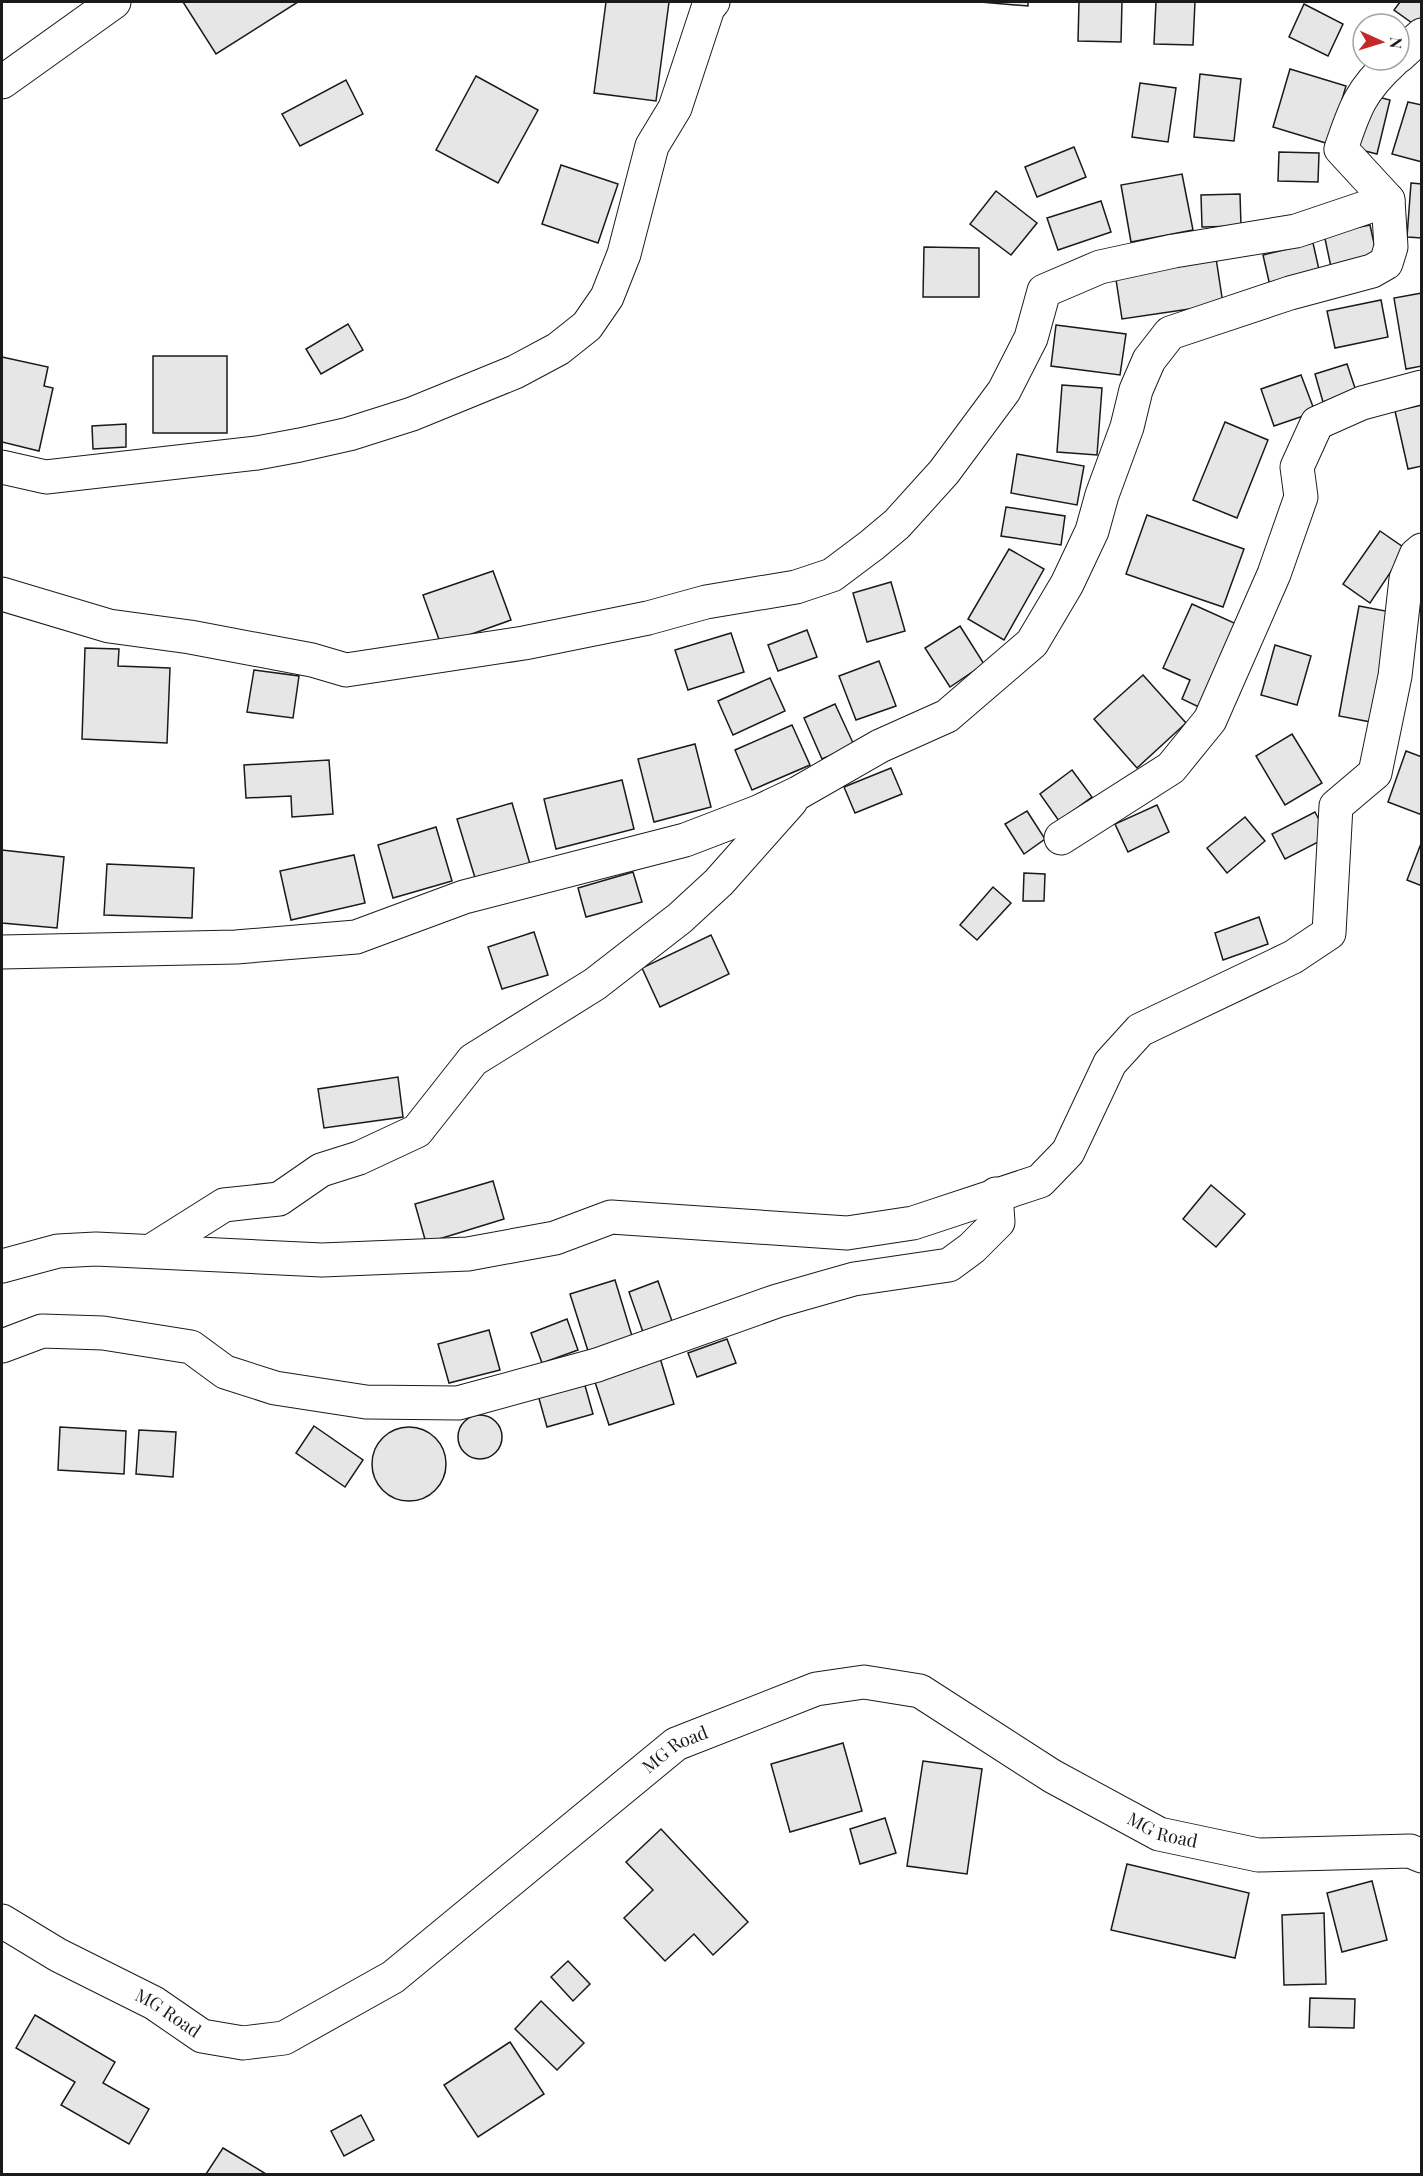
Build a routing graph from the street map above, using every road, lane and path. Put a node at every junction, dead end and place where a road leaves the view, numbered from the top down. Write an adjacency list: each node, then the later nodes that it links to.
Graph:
1 (114, 2): 4 (street)
2 (713, 2): 7 (street)
3 (1380, 72): 5 (street)
4 (2, 82)
5 (1388, 200): 9 (street); 10 (street)
6 (1422, 387): 11 (street)
7 (2, 467)
8 (1422, 550): 13 (street)
9 (2, 594)
10 (798, 793): 12 (street); 14 (street)
11 (1061, 838)
12 (2, 952)
13 (996, 1194): 14 (street); 16 (street)
14 (151, 1251): 15 (street)
15 (2, 1266)
16 (2, 1346)
17 (1422, 1856): 18 (street, MG Road)
18 (2, 1921)

